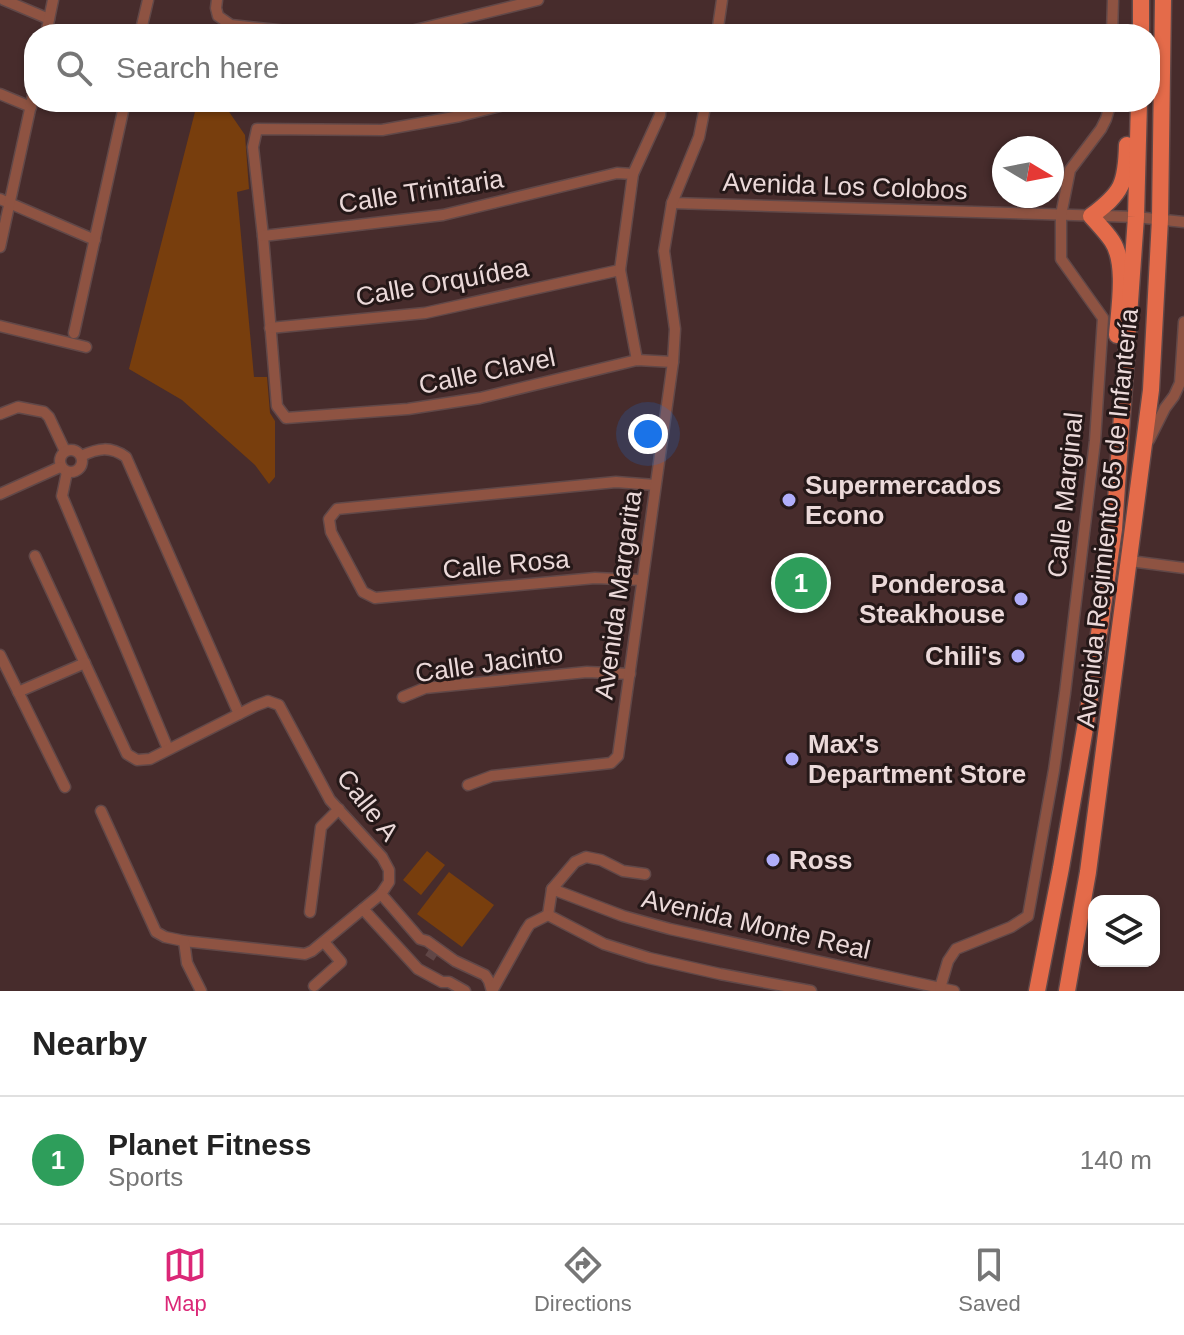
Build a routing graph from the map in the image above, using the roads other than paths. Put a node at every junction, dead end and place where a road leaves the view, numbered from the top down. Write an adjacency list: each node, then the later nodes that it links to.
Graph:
1 (4, 0): 11 (street)
2 (53, 0): 11 (street)
3 (148, 0): 13 (street)
4 (217, 0): 14 (street)
5 (538, 0): 15 (street)
6 (722, 0): 16 (street)
7 (1113, 0): 17 (street)
8 (1131, 0): 18 (main road)
9 (1141, 0): 19 (main road)
10 (1163, 0): 36 (main road, Avenida Regimiento 65 de Infantería)
11 (49, 19): 12 (street)
12 (48, 24)
13 (142, 24)
14 (230, 24)
15 (440, 24)
16 (718, 24)
17 (1112, 24)
18 (1130, 24)
19 (1141, 24)
20 (0, 94): 21 (street)
21 (24, 104)
22 (30, 112): 31 (street)
23 (123, 112): 39 (street)
24 (476, 112): 38 (street)
25 (660, 112): 30 (street)
26 (704, 112): 32 (street, Avenida Margarita)
27 (1107, 112): 33 (street, Calle Marginal)
28 (1128, 112): 34 (main road)
29 (1139, 112): 35 (main road, Avenida Regimiento 65 de Infantería)
30 (633, 174): 38 (street, Calle Trinitaria); 41 (street)
31 (4, 201): 39 (street); 40 (street)
32 (672, 203): 33 (street, Avenida Los Colobos); 48 (street, Avenida Margarita)
33 (1061, 215): 34 (street, Avenida Los Colobos); 86 (street, Calle Marginal)
34 (1091, 216): 35 (street, Avenida Los Colobos); 49 (main road)
35 (1136, 217): 36 (street, Avenida Los Colobos); 49 (main road, Avenida Regimiento 65 de Infantería)
36 (1160, 219): 37 (street, Avenida Los Colobos); 51 (main road, Avenida Regimiento 65 de Infantería)
37 (1184, 222)
38 (263, 236): 44 (street)
39 (95, 240): 45 (street)
40 (0, 247)
41 (620, 270): 44 (street, Calle Orquídea); 47 (street)
42 (1184, 322): 51 (street)
43 (0, 326): 46 (street)
44 (270, 328): 47 (street, Calle Clavel)
45 (74, 333)
46 (86, 347)
47 (637, 360): 48 (street, Calle Clavel)
48 (673, 362): 55 (street, Avenida Margarita)
49 (1125, 385): 92 (main road, Avenida Regimiento 65 de Infantería)
50 (0, 414): 52 (street)
51 (1144, 449): 58 (main road, Avenida Regimiento 65 de Infantería)
52 (65, 451): 53 (street); 54 (street)
53 (81, 456): 54 (street); 66 (street)
54 (64, 469): 56 (street); 67 (street)
55 (655, 485): 60 (street, Avenida Margarita); 60 (street, Calle Rosa)
56 (0, 494)
57 (35, 556): 62 (street, Calle A)
58 (1130, 561): 59 (street); 78 (main road, Avenida Regimiento 65 de Infantería)
59 (1184, 568)
60 (642, 580): 63 (street, Avenida Margarita)
61 (0, 655): 64 (street)
62 (85, 663): 64 (street); 67 (street, Calle A)
63 (630, 674): 65 (street, Calle Jacinto); 68 (street, Avenida Margarita)
64 (18, 692): 69 (street)
65 (403, 697)
66 (239, 714): 67 (street, Calle A); 70 (street, Calle A)
67 (168, 749)
68 (468, 785)
69 (65, 787)
70 (339, 809): 74 (street, Calle A); 76 (street)
71 (101, 811): 80 (street)
72 (645, 874): 73 (street)
73 (552, 889): 77 (street); 86 (street, Avenida Monte Real)
74 (381, 894): 75 (street); 79 (street)
75 (363, 909): 81 (street); 88 (street)
76 (310, 912)
77 (548, 915): 89 (street); 90 (street, Avenida Monte Real)
78 (1078, 930): 93 (main road, Avenida Regimiento 65 de Infantería); 94 (main road)
79 (420, 939): 82 (street); 84 (street)
80 (184, 941): 81 (street); 87 (street)
81 (324, 942): 85 (street)
82 (428, 951)
83 (440, 959): 84 (street)
84 (454, 960): 89 (street)
85 (314, 986)
86 (940, 988): 91 (street, Avenida Monte Real)
87 (201, 991)
88 (465, 991)
89 (492, 991)
90 (811, 991)
91 (954, 991)
92 (1037, 991)
93 (1067, 991)
94 (1074, 991)

